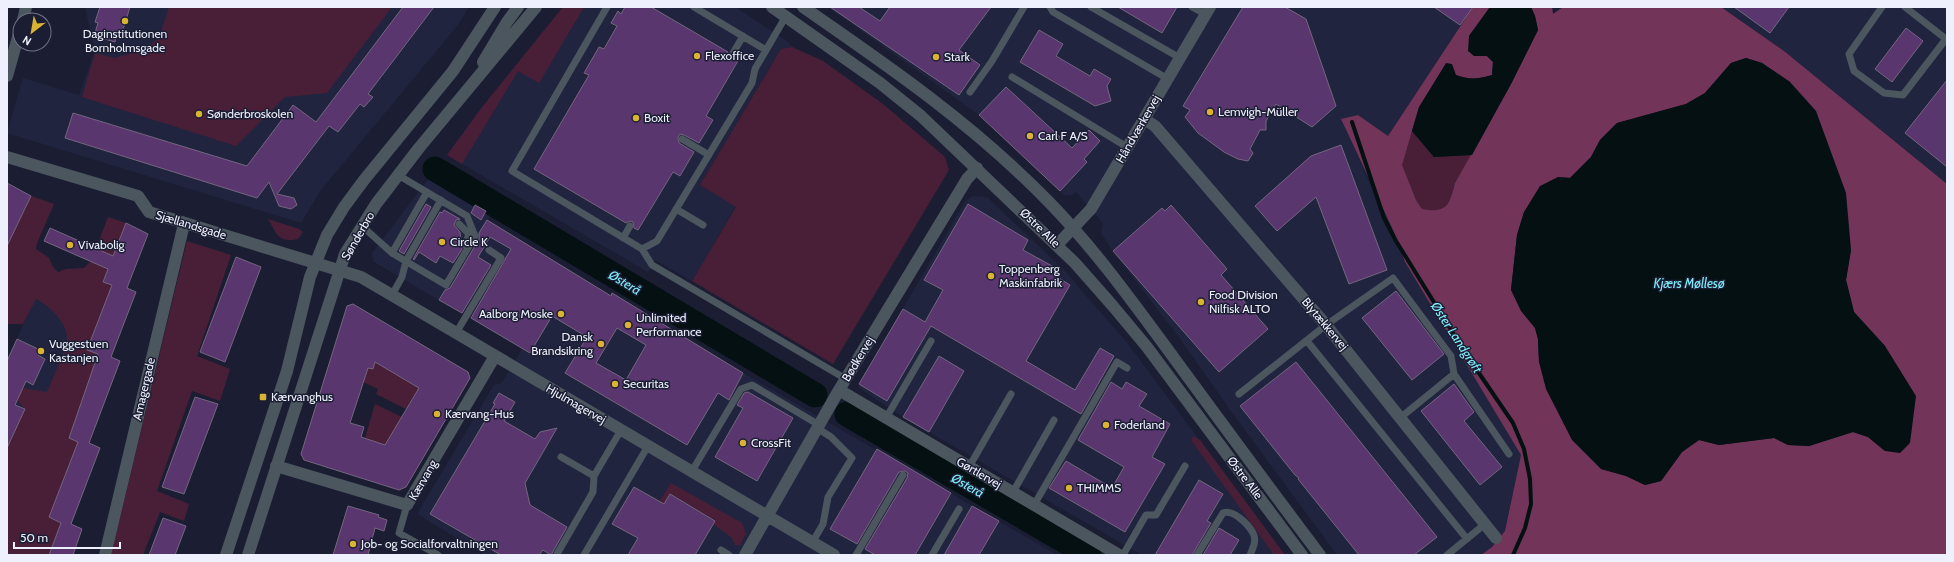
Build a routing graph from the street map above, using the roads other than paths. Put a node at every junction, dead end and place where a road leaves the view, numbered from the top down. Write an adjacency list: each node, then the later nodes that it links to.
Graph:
1 (495, 7): 49 (street)
2 (518, 7): 26 (street)
3 (536, 7): 26 (street, Sønderbro)
4 (607, 7): 43 (lane)
5 (694, 7): 16 (lane)
6 (772, 7): 15 (street, Østre Alle)
7 (803, 7): 42 (street, Østre Alle)
8 (1024, 7): 25 (lane)
9 (1050, 7): 24 (lane)
10 (1091, 7): 21 (lane)
11 (1192, 7): 14 (lane)
12 (1882, 7): 17 (lane)
13 (1905, 7): 17 (lane)
14 (1208, 11): 21 (street, Håndværkervej)
15 (786, 16): 18 (lane); 32 (street, Østre Alle)
16 (743, 36): 18 (lane); 20 (lane)
17 (1947, 38)
18 (766, 50): 30 (lane)
19 (14, 52): 22 (street)
20 (732, 54)
21 (1180, 58): 24 (street, Håndværkervej)
22 (7, 76)
23 (1012, 77): 29 (lane)
24 (1168, 78): 27 (street, Håndværkervej)
25 (970, 92)
26 (464, 94): 33 (street, Sønderbro)
27 (1144, 119): 29 (street, Håndværkervej); 53 (street, Blytækkervej)
28 (682, 139): 30 (lane)
29 (1127, 147): 42 (street, Håndværkervej)
30 (709, 155): 36 (lane)
31 (7, 156): 37 (street, Sjællandsgade)
32 (977, 168): 44 (street, Østre Alle); 60 (street, Bødkervej)
33 (398, 175): 34 (lane); 40 (street, Sønderbro)
34 (427, 192): 35 (lane); 47 (lane)
35 (442, 200): 48 (lane); 51 (lane)
36 (676, 209): 39 (lane); 45 (lane)
37 (184, 224): 49 (street, Sjællandsgade); 89 (street, Amagergade)
38 (459, 224): 51 (lane)
39 (703, 225)
40 (362, 226): 47 (lane); 50 (street, Sønderbro)
41 (630, 226): 43 (lane)
42 (1074, 229): 44 (street, Håndværkervej); 104 (street, Østre Alle)
43 (623, 238): 45 (lane)
44 (1057, 245): 103 (street, Østre Alle)
45 (642, 249): 60 (lane)
46 (489, 250): 54 (lane)
47 (392, 253): 48 (lane)
48 (406, 261): 51 (lane); 52 (lane)
49 (314, 263): 50 (street, Hjulmagervej); 90 (street)
50 (339, 271): 52 (street, Hjulmagervej); 72 (street, Sønderbro)
51 (442, 283)
52 (392, 295): 54 (street, Hjulmagervej)
53 (1326, 325): 56 (lane); 59 (lane); 65 (street, Blytækkervej)
54 (456, 333): 57 (street, Hjulmagervej)
55 (931, 341): 64 (lane)
56 (1306, 341): 63 (lane); 85 (lane)
57 (495, 356): 68 (street, Hjulmagervej); 79 (street, Kærvang)
58 (1127, 368): 80 (lane)
59 (1454, 374): 65 (lane); 70 (lane)
60 (846, 379): 61 (street, Bødkervej)
61 (839, 390): 64 (street, Gørtlervej); 67 (street, Bødkervej)
62 (1012, 394): 74 (lane)
63 (1240, 394)
64 (886, 418): 74 (street, Gørtlervej)
65 (1400, 418): 83 (street, Blytækkervej)
66 (1054, 420): 78 (lane)
67 (818, 427): 75 (lane); 82 (street, Bødkervej); 86 (lane)
68 (621, 430): 69 (street, Hjulmagervej); 77 (lane)
69 (648, 446): 75 (street, Hjulmagervej); 93 (lane)
70 (1509, 454)
71 (561, 457): 77 (lane)
72 (276, 466): 79 (street, Kærvang); 91 (street, Sønderbro)
73 (1185, 466): 100 (lane)
74 (969, 467): 78 (street, Gørtlervej)
75 (692, 472): 82 (street, Hjulmagervej)
76 (903, 475): 97 (lane)
77 (594, 476): 88 (lane)
78 (1013, 492): 80 (street, Gørtlervej)
79 (408, 505): 92 (lane)
80 (1034, 505): 99 (street, Gørtlervej)
81 (959, 509): 98 (lane)
82 (768, 516): 86 (street, Hjulmagervej); 95 (street, Bødkervej)
83 (1485, 524): 84 (street, Blytækkervej); 85 (lane)
84 (1496, 538)
85 (1467, 539): 105 (lane)
86 (812, 543): 96 (street, Hjulmagervej)
87 (721, 550): 94 (lane)
88 (557, 554)
89 (105, 555)
90 (226, 555)
91 (248, 555)
92 (438, 555)
93 (584, 555)
94 (729, 555)
95 (745, 555)
96 (834, 555)
97 (856, 555)
98 (932, 555)
99 (1119, 555)
100 (1123, 555)
101 (1197, 555): 102 (lane)
102 (1250, 555)
103 (1302, 555)
104 (1320, 555)
105 (1447, 555)

